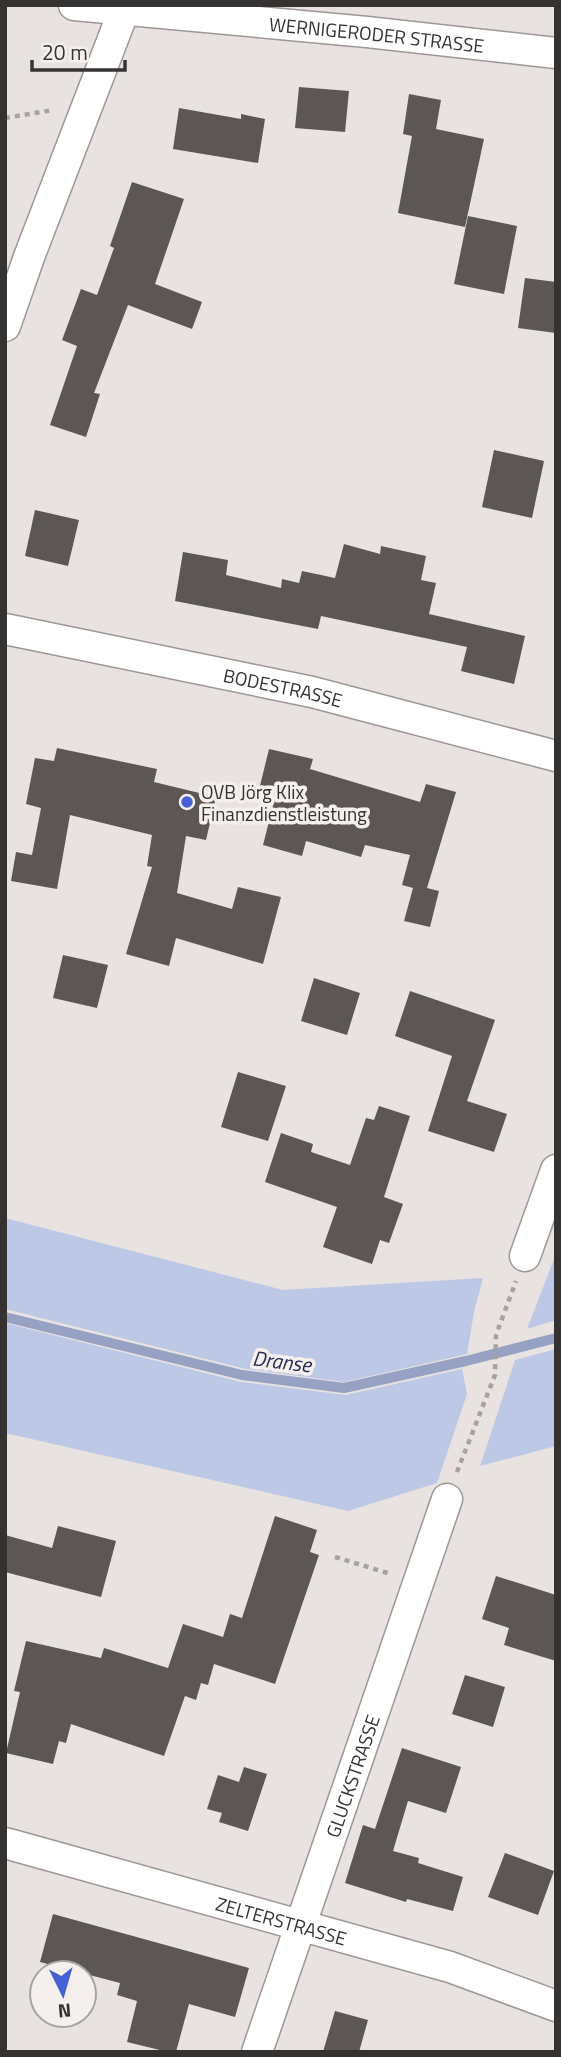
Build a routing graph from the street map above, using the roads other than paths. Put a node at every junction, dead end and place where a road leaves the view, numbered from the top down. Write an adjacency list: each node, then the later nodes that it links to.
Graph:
1 (74, 5): 2 (street, WERNIGERODER STRASSE)
2 (125, 8): 3 (street, WERNIGERODER STRASSE); 4 (street)
3 (556, 53)
4 (5, 326)
5 (5, 629): 6 (street, BODESTRASSE)
6 (556, 756)
7 (556, 1170): 8 (street)
8 (525, 1256)
9 (447, 1499): 11 (street, GLUCKSTRASSE)
10 (5, 1843): 11 (street, ZELTERSTRASSE)
11 (300, 1926): 12 (street, ZELTERSTRASSE); 13 (street, GLUCKSTRASSE)
12 (556, 2006)
13 (257, 2052)

